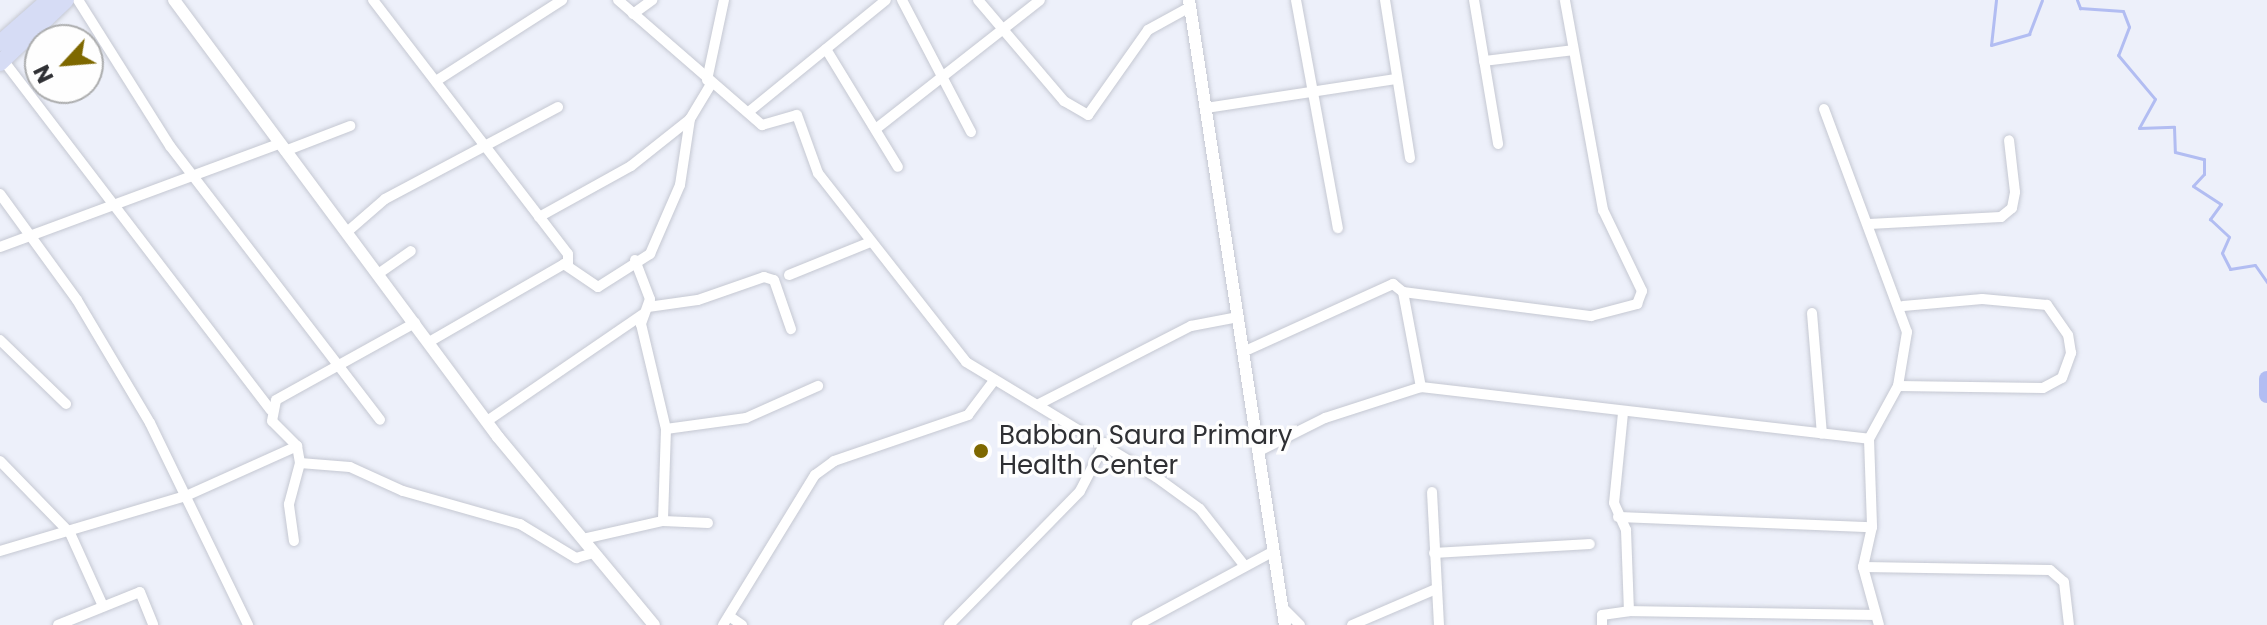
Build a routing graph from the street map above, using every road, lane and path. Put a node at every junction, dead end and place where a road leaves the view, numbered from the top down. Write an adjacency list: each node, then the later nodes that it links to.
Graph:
1 (49, 0): 21 (main road)
2 (66, 0): 25 (main road)
3 (78, 0): 45 (street)
4 (174, 0): 41 (street)
5 (373, 0): 28 (street)
6 (562, 0): 28 (street)
7 (618, 0): 19 (street)
8 (652, 0): 19 (street)
9 (724, 0): 29 (street)
10 (886, 0): 22 (street)
11 (902, 0): 26 (street)
12 (978, 0): 20 (street)
13 (1040, 0): 20 (street)
14 (1296, 0): 30 (street)
15 (1385, 0): 27 (street)
16 (1474, 0): 24 (street)
17 (1565, 0): 23 (street)
18 (1189, 4): 20 (street); 32 (street)
19 (633, 14): 29 (street)
20 (1002, 30): 26 (street)
21 (0, 43)
22 (826, 49): 34 (street); 37 (street)
23 (1573, 50): 24 (street); 60 (street)
24 (1484, 61): 40 (street)
25 (2, 62): 47 (street)
26 (947, 75): 37 (street); 38 (street)
27 (1396, 79): 30 (street); 43 (street)
28 (436, 81): 42 (street)
29 (709, 82): 34 (street); 35 (street)
30 (1311, 92): 32 (street); 50 (street)
31 (558, 107): 42 (street)
32 (1206, 108): 64 (street)
33 (1824, 109): 49 (street)
34 (751, 110): 53 (street)
35 (690, 119): 48 (street); 56 (street)
36 (350, 126): 41 (street)
37 (877, 128): 44 (street)
38 (971, 132)
39 (2009, 140): 49 (street)
40 (1498, 144)
41 (282, 147): 45 (street); 51 (street)
42 (487, 150): 48 (street); 51 (street)
43 (1410, 158)
44 (898, 167)
45 (196, 176): 47 (street); 70 (street)
46 (0, 194): 52 (street)
47 (112, 206): 52 (street); 77 (street)
48 (539, 217): 57 (street)
49 (1869, 224): 61 (street)
50 (1338, 228)
51 (347, 232): 58 (street)
52 (32, 237): 54 (street); 90 (street)
53 (868, 243): 59 (street); 71 (street)
54 (0, 247)
55 (411, 251): 58 (street)
56 (635, 260): 57 (street); 62 (street)
57 (568, 264): 68 (street)
58 (378, 274): 65 (street)
59 (789, 275)
60 (1403, 292): 69 (street); 74 (street)
61 (1903, 306): 73 (street); 73 (street)
62 (645, 310): 66 (street); 80 (street); 81 (street)
63 (1812, 313): 82 (street)
64 (1238, 317): 69 (street); 76 (street)
65 (415, 323): 68 (street); 70 (street)
66 (791, 329)
67 (0, 340): 75 (street)
68 (429, 342): 80 (street)
69 (1243, 352): 86 (street)
70 (341, 364): 77 (street); 79 (street)
71 (993, 382): 76 (street); 110 (street)
72 (818, 386): 81 (street)
73 (1898, 386): 83 (street)
74 (1421, 387): 78 (street); 86 (street)
75 (66, 404)
76 (1039, 404): 84 (street)
77 (271, 410): 85 (street)
78 (1623, 413): 82 (street); 91 (street)
79 (380, 420)
80 (487, 421): 96 (street)
81 (666, 429): 92 (street)
82 (1822, 434): 83 (street)
83 (1869, 439): 94 (street)
84 (1105, 443): 103 (street); 116 (street)
85 (297, 446): 88 (street); 90 (street)
86 (1259, 451): 100 (street)
87 (0, 461): 95 (street)
88 (300, 463): 97 (street); 101 (street)
89 (1432, 492): 102 (street)
90 (189, 493): 95 (street); 114 (street)
91 (1618, 517): 94 (street); 108 (street)
92 (663, 521): 93 (street); 96 (street)
93 (708, 523)
94 (1872, 527): 104 (street)
95 (63, 529): 99 (street); 106 (street)
96 (583, 539): 101 (street)
97 (294, 541)
98 (1590, 544): 102 (street)
99 (0, 551)
100 (1274, 551): 103 (street); 107 (street)
101 (594, 553): 111 (street)
102 (1434, 553): 105 (street)
103 (1244, 565): 117 (street)
104 (1863, 567): 109 (street); 123 (street)
105 (1436, 589): 120 (street); 121 (street)
106 (103, 606): 112 (street); 113 (street)
107 (1283, 608): 118 (street); 119 (street)
108 (1629, 611): 109 (street); 122 (street)
109 (1876, 620)
110 (726, 621): 115 (street)
111 (650, 623)
112 (58, 625)
113 (153, 625)
114 (248, 625)
115 (742, 625)
116 (949, 625)
117 (1137, 625)
118 (1285, 625)
119 (1300, 625)
120 (1352, 625)
121 (1439, 625)
122 (1602, 625)
123 (2069, 625)

